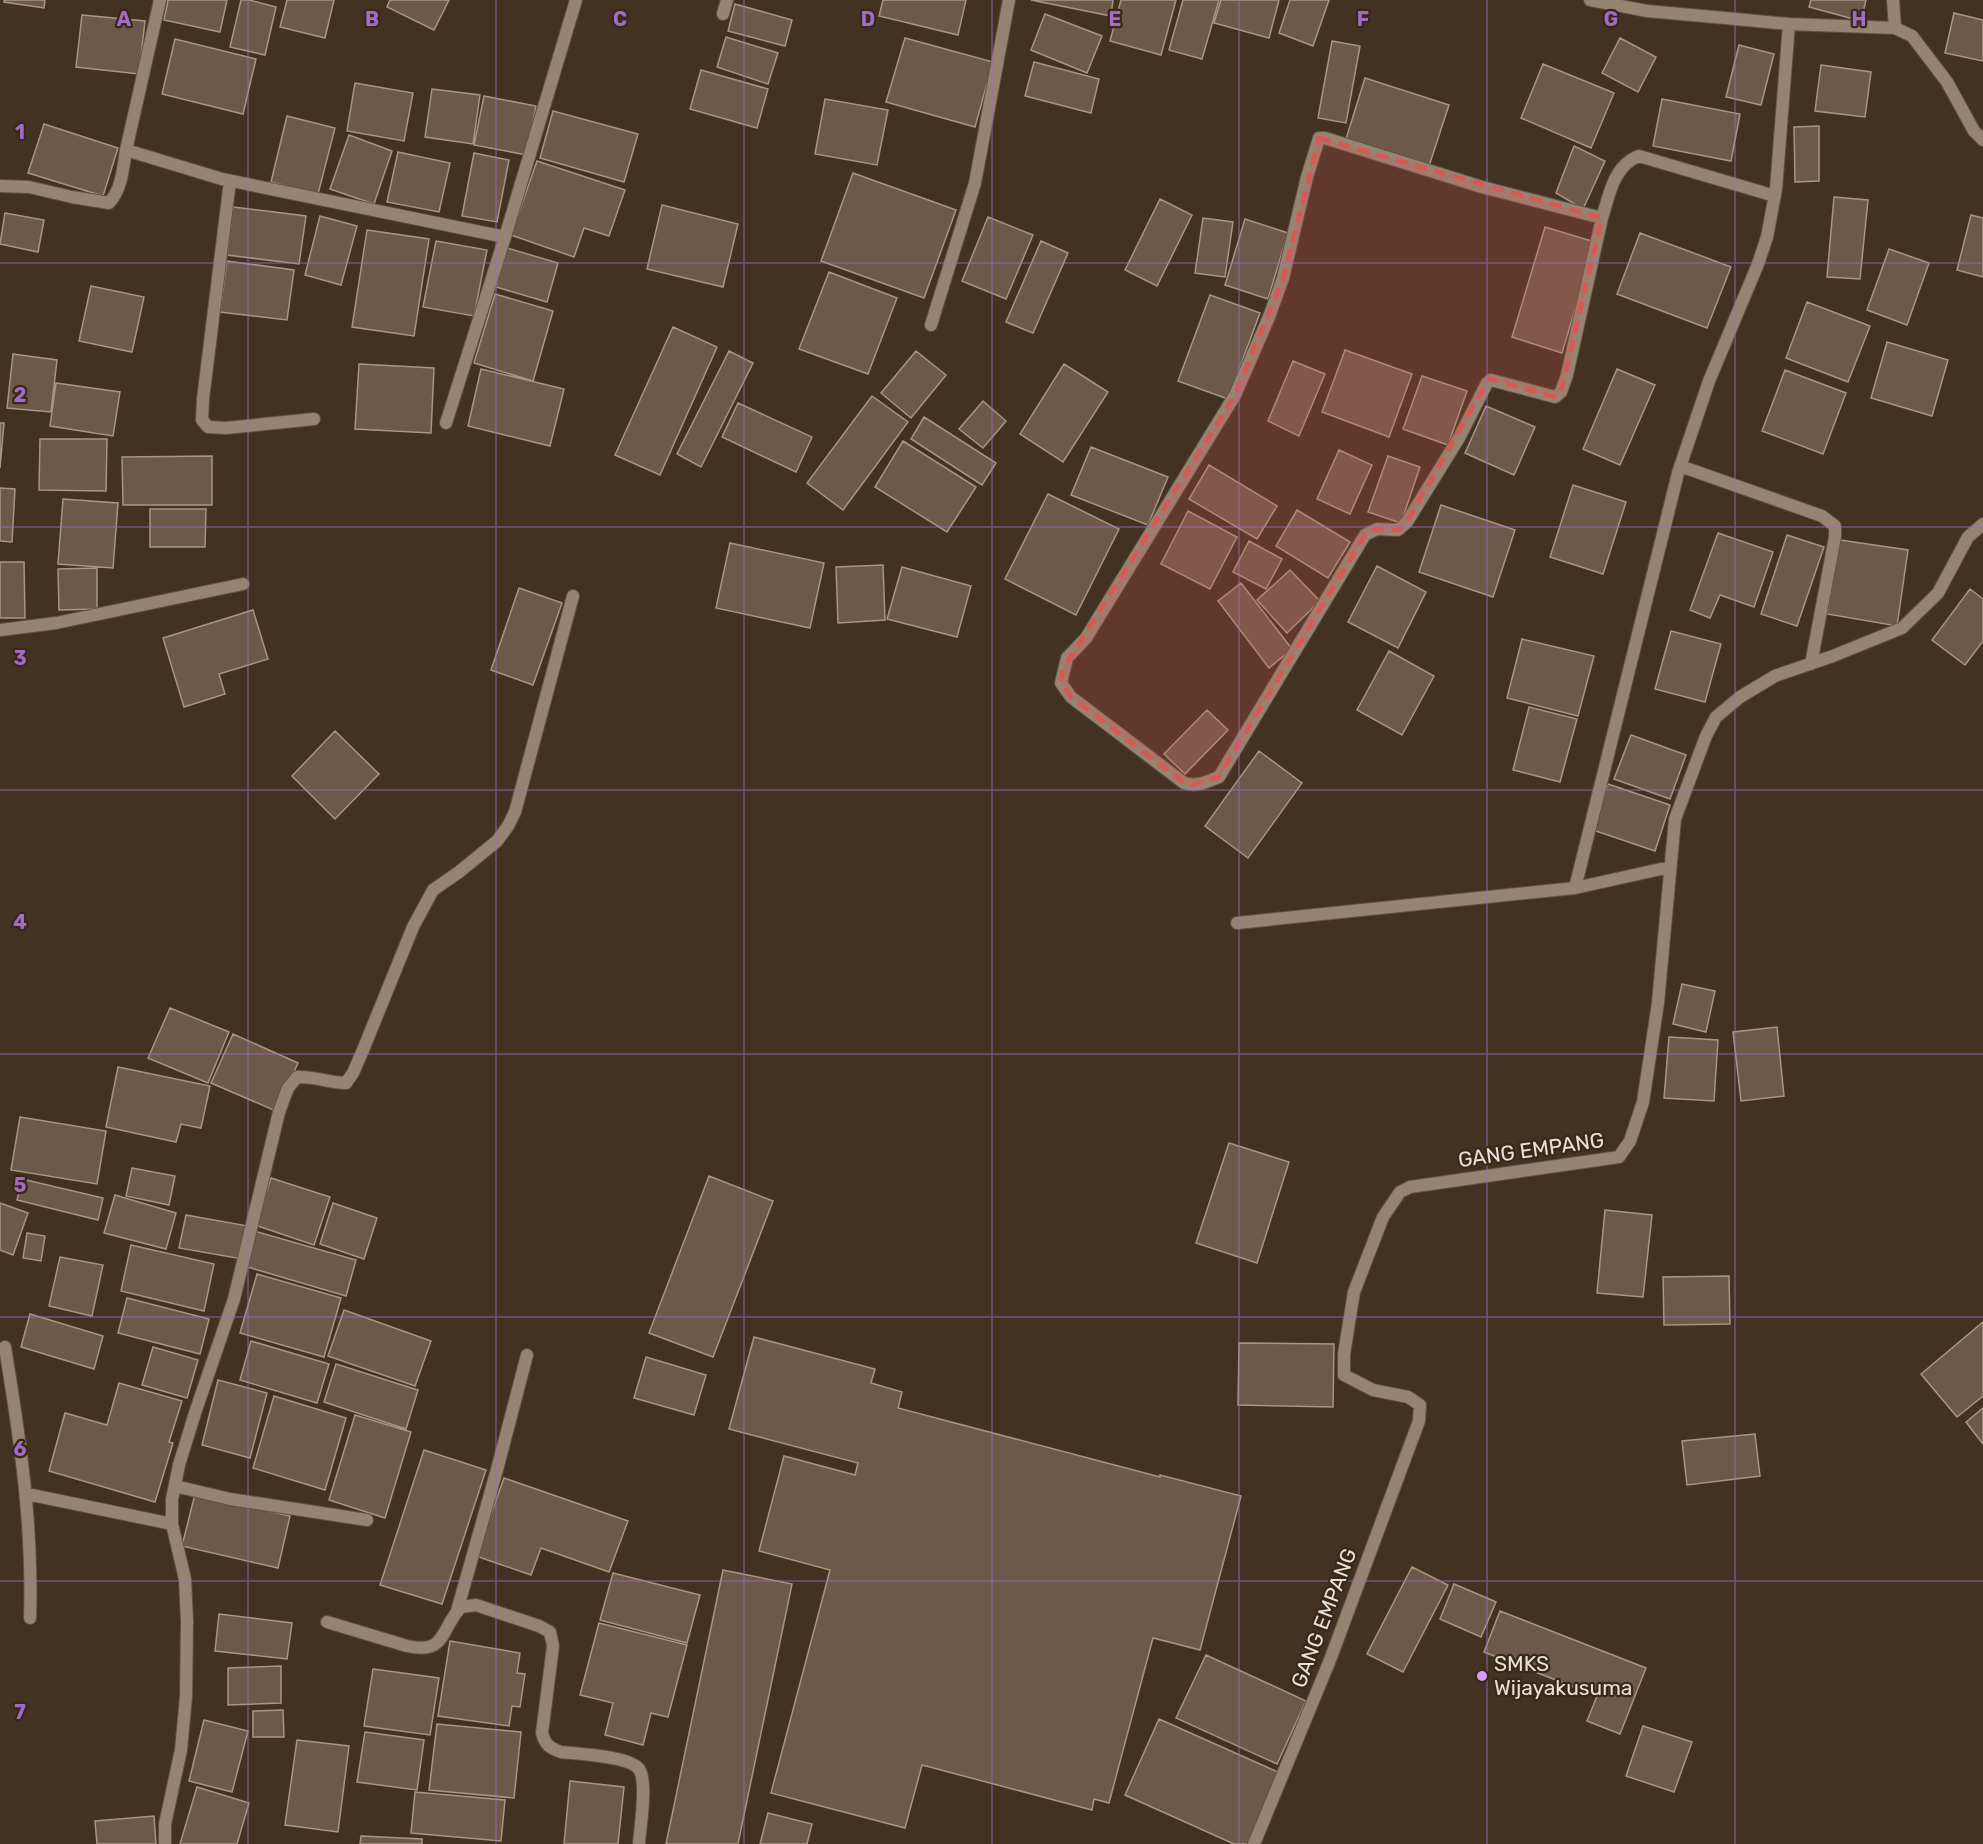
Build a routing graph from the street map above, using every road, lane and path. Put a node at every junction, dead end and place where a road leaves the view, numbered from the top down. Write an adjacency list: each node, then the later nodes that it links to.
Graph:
1 (160, 0): 11 (street)
2 (576, 0): 16 (street)
3 (727, 0): 7 (street)
4 (1009, 0): 17 (street)
5 (1590, 0): 8 (street)
6 (1893, 0): 9 (street)
7 (723, 14)
8 (1789, 24): 9 (street); 14 (street)
9 (1895, 28): 10 (street)
10 (1983, 140)
11 (126, 150): 12 (street); 13 (street)
12 (230, 181): 16 (street); 18 (street)
13 (0, 186)
14 (1775, 196): 15 (street); 20 (street)
15 (1602, 218): 15 (street)
16 (505, 237): 19 (street)
17 (931, 325)
18 (314, 419)
19 (446, 423)
20 (1680, 466): 25 (street); 27 (street)
21 (1983, 524): 25 (street, GANG EMPANG)
22 (243, 584): 24 (street)
23 (573, 596): 31 (street)
24 (0, 630)
25 (1810, 664): 26 (street, GANG EMPANG)
26 (1670, 867): 27 (street); 40 (street, GANG EMPANG)
27 (1575, 888): 28 (street)
28 (1237, 923)
29 (5, 1347): 32 (street)
30 (527, 1354): 35 (street)
31 (175, 1486): 33 (street); 34 (street)
32 (27, 1494): 34 (street); 36 (street)
33 (367, 1520)
34 (172, 1524): 38 (street)
35 (457, 1611): 37 (street); 39 (street)
36 (30, 1618)
37 (327, 1622)
38 (165, 1844)
39 (639, 1844)
40 (1254, 1844)

